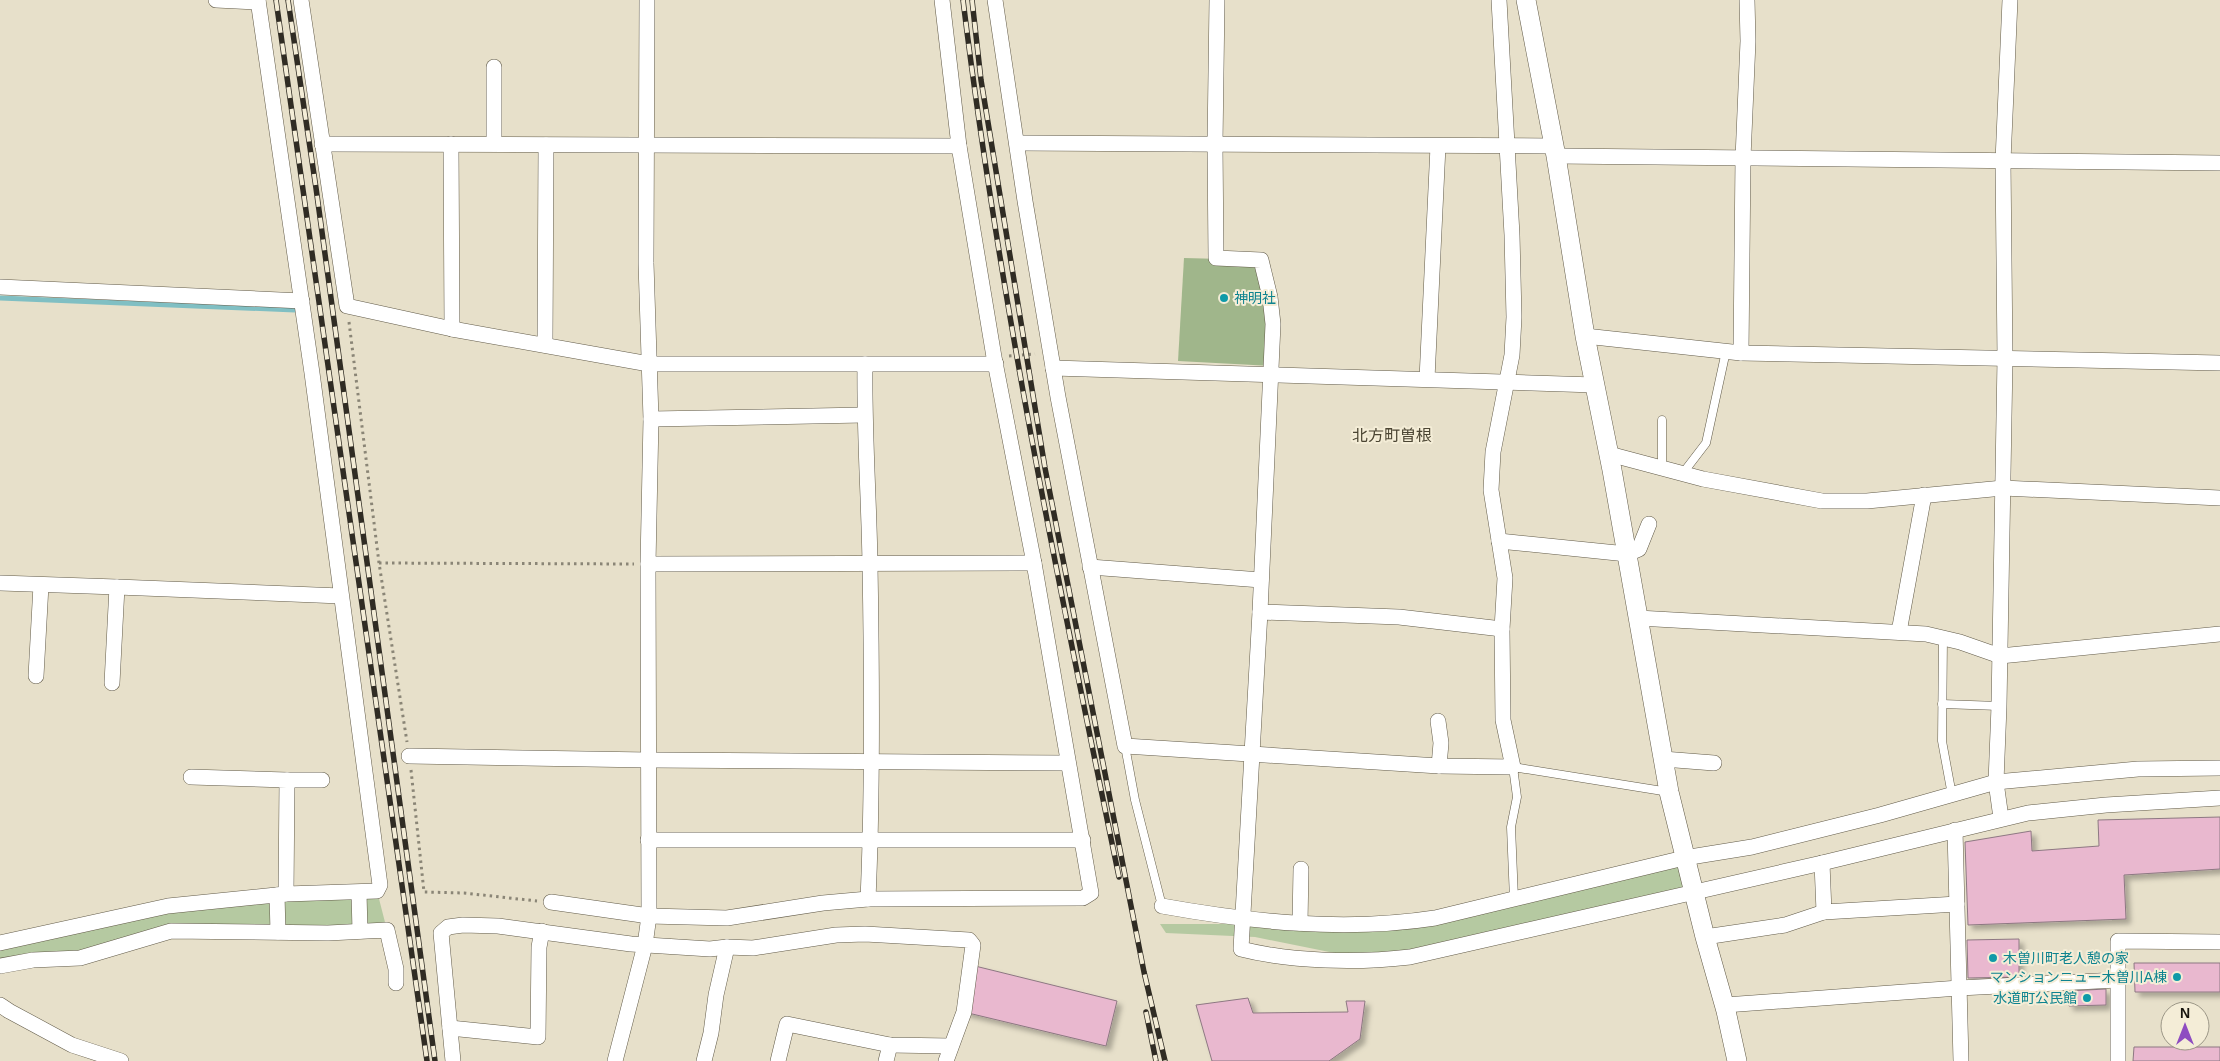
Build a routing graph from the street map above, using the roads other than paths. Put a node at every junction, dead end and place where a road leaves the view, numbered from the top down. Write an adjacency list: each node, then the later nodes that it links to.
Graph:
1 (216, 0): 11 (street)
2 (301, 0): 14 (street)
3 (647, 0): 19 (street)
4 (942, 0): 20 (street)
5 (996, 0): 13 (street)
6 (1217, 0): 17 (street)
7 (1499, 0): 22 (street)
8 (1526, 0): 23 (street)
9 (1748, 0): 24 (street)
10 (2010, 0): 25 (street)
11 (258, 1): 28 (street)
12 (494, 67): 16 (street)
13 (1017, 143): 17 (street); 36 (street)
14 (322, 144): 15 (street); 29 (street)
15 (451, 144): 16 (street); 29 (street)
16 (494, 144): 18 (street)
17 (1215, 144): 21 (street); 40 (street)
18 (546, 145): 19 (street); 31 (street)
19 (647, 145): 20 (street); 38 (street)
20 (959, 146): 35 (street)
21 (1438, 146): 22 (street); 41 (street)
22 (1506, 146): 23 (street); 42 (street)
23 (1554, 151): 24 (street); 30 (street)
24 (1743, 158): 25 (street); 33 (street)
25 (2003, 161): 26 (street); 34 (street)
26 (2220, 163)
27 (0, 287): 28 (street)
28 (302, 301): 64 (street)
29 (452, 330): 31 (street)
30 (1585, 336): 32 (street); 43 (street)
31 (545, 346): 38 (street)
32 (1726, 352): 33 (street); 49 (lane)
33 (1742, 354): 34 (street)
34 (2005, 359): 37 (street); 50 (street)
35 (995, 360): 39 (street); 56 (street)
36 (1052, 361): 40 (street); 59 (street)
37 (2220, 363)
38 (649, 364): 39 (street); 45 (street)
39 (865, 364): 44 (street)
40 (1270, 375): 41 (street); 60 (street)
41 (1427, 380): 42 (street)
42 (1508, 384): 43 (street); 54 (street)
43 (1595, 386): 47 (street)
44 (864, 415): 45 (street); 58 (street)
45 (651, 419): 57 (street)
46 (1662, 420): 48 (lane)
47 (1609, 454): 48 (street); 55 (street)
48 (1662, 468): 49 (street)
49 (1683, 473): 51 (street)
50 (2003, 488): 51 (street); 52 (street); 71 (street)
51 (1924, 494): 68 (street)
52 (2220, 498)
53 (1649, 524): 55 (street)
54 (1499, 541): 55 (street); 67 (street)
55 (1627, 554): 66 (street)
56 (1034, 563): 58 (street); 83 (street)
57 (648, 564): 58 (street); 81 (street)
58 (870, 564): 82 (street)
59 (1090, 567): 60 (street); 77 (street)
60 (1261, 580): 65 (street)
61 (0, 583): 62 (street)
62 (41, 584): 63 (street); 72 (street)
63 (117, 587): 64 (street); 73 (street)
64 (341, 596): 103 (street)
65 (1260, 612): 67 (street); 78 (street)
66 (1638, 618): 68 (street); 80 (street)
67 (1502, 629): 86 (street)
68 (1899, 632): 70 (street)
69 (2220, 634): 71 (street)
70 (1943, 638): 71 (street); 74 (lane)
71 (2000, 656): 75 (street)
72 (36, 676)
73 (112, 683)
74 (1942, 704): 75 (lane); 93 (lane)
75 (1999, 706): 91 (street)
76 (1438, 721): 85 (street)
77 (1125, 746): 78 (street); 111 (lane)
78 (1252, 754): 85 (street); 114 (street)
79 (409, 756): 81 (street)
80 (1663, 759): 84 (street); 92 (street)
81 (649, 760): 82 (street); 97 (street)
82 (870, 761): 83 (street); 99 (street)
83 (1068, 763): 98 (street)
84 (1714, 763)
85 (1439, 766): 86 (street)
86 (1513, 767): 92 (lane); 106 (lane)
87 (2220, 768): 91 (street)
88 (191, 777): 89 (street)
89 (287, 780): 90 (street); 105 (street)
90 (322, 780)
91 (1996, 782): 93 (street); 95 (street)
92 (1668, 792): 100 (street)
93 (1952, 795): 100 (street)
94 (2220, 798): 95 (street)
95 (2001, 818): 96 (street)
96 (1955, 830): 101 (street); 109 (street)
97 (648, 840): 99 (street); 113 (street)
98 (1083, 840): 99 (street); 107 (street)
99 (871, 841): 107 (street)
100 (1684, 858): 104 (street); 106 (street)
101 (1822, 863): 104 (street); 112 (street)
102 (1301, 870): 115 (street)
103 (359, 893): 105 (street); 117 (street)
104 (1693, 893): 114 (street); 120 (street)
105 (282, 895): 110 (street); 119 (street)
106 (1514, 899): 115 (street)
107 (868, 900): 113 (street)
108 (551, 902): 113 (street)
109 (1957, 904): 112 (street); 128 (street)
110 (168, 906): 116 (street); 121 (street)
111 (1162, 906): 114 (street)
112 (1824, 912): 120 (street)
113 (649, 916): 123 (street)
114 (1242, 918): 115 (street)
115 (1300, 923)
116 (171, 931): 119 (street); 125 (street)
117 (360, 931): 119 (street); 127 (street)
118 (542, 931): 123 (street); 131 (street); 131 (street)
119 (278, 932)
120 (1704, 937): 130 (street)
121 (0, 942)
122 (2220, 942): 126 (street)
123 (645, 945): 124 (street); 136 (street)
124 (727, 947): 133 (street); 137 (street)
125 (0, 966)
126 (2118, 980): 128 (street); 142 (street)
127 (396, 983)
128 (1959, 988): 130 (street); 141 (street)
129 (0, 1005): 134 (street)
130 (1725, 1005): 140 (street)
131 (450, 1028): 135 (street)
132 (890, 1044): 133 (street); 138 (street); 139 (street)
133 (948, 1054)
134 (121, 1061)
135 (452, 1061)
136 (615, 1061)
137 (704, 1061)
138 (778, 1061)
139 (886, 1061)
140 (1737, 1061)
141 (1961, 1061)
142 (2118, 1061)

